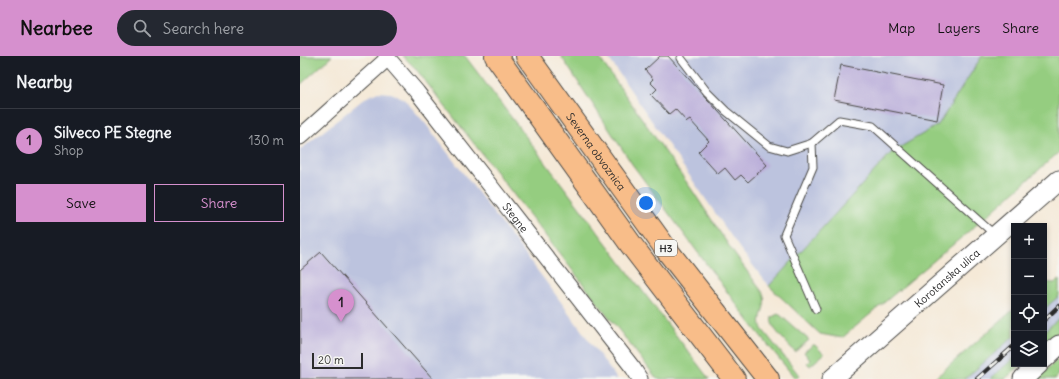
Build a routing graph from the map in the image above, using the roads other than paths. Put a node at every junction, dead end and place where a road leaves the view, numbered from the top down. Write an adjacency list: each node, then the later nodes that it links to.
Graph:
1 (483, 56): 8 (highway)
2 (496, 56): 8 (highway, H3)
3 (528, 56): 7 (highway, Severna obvoznica / H3)
4 (539, 56): 7 (highway)
5 (387, 57): 9 (street, Stegne); 18 (street, Stegne)
6 (681, 58): 10 (lane)
7 (568, 114): 20 (highway, Severna obvoznica / H3)
8 (544, 124): 19 (highway, H3)
9 (300, 137)
10 (812, 143): 12 (lane); 13 (lane)
11 (1059, 180): 12 (street, Korotanska ulica)
12 (996, 236): 17 (street, Korotanska ulica)
13 (816, 309)
14 (1059, 345): 15 (street)
15 (1047, 356)
16 (1036, 367): 21 (street)
17 (833, 378)
18 (640, 379)
19 (734, 379)
20 (768, 379)
21 (1022, 379)

